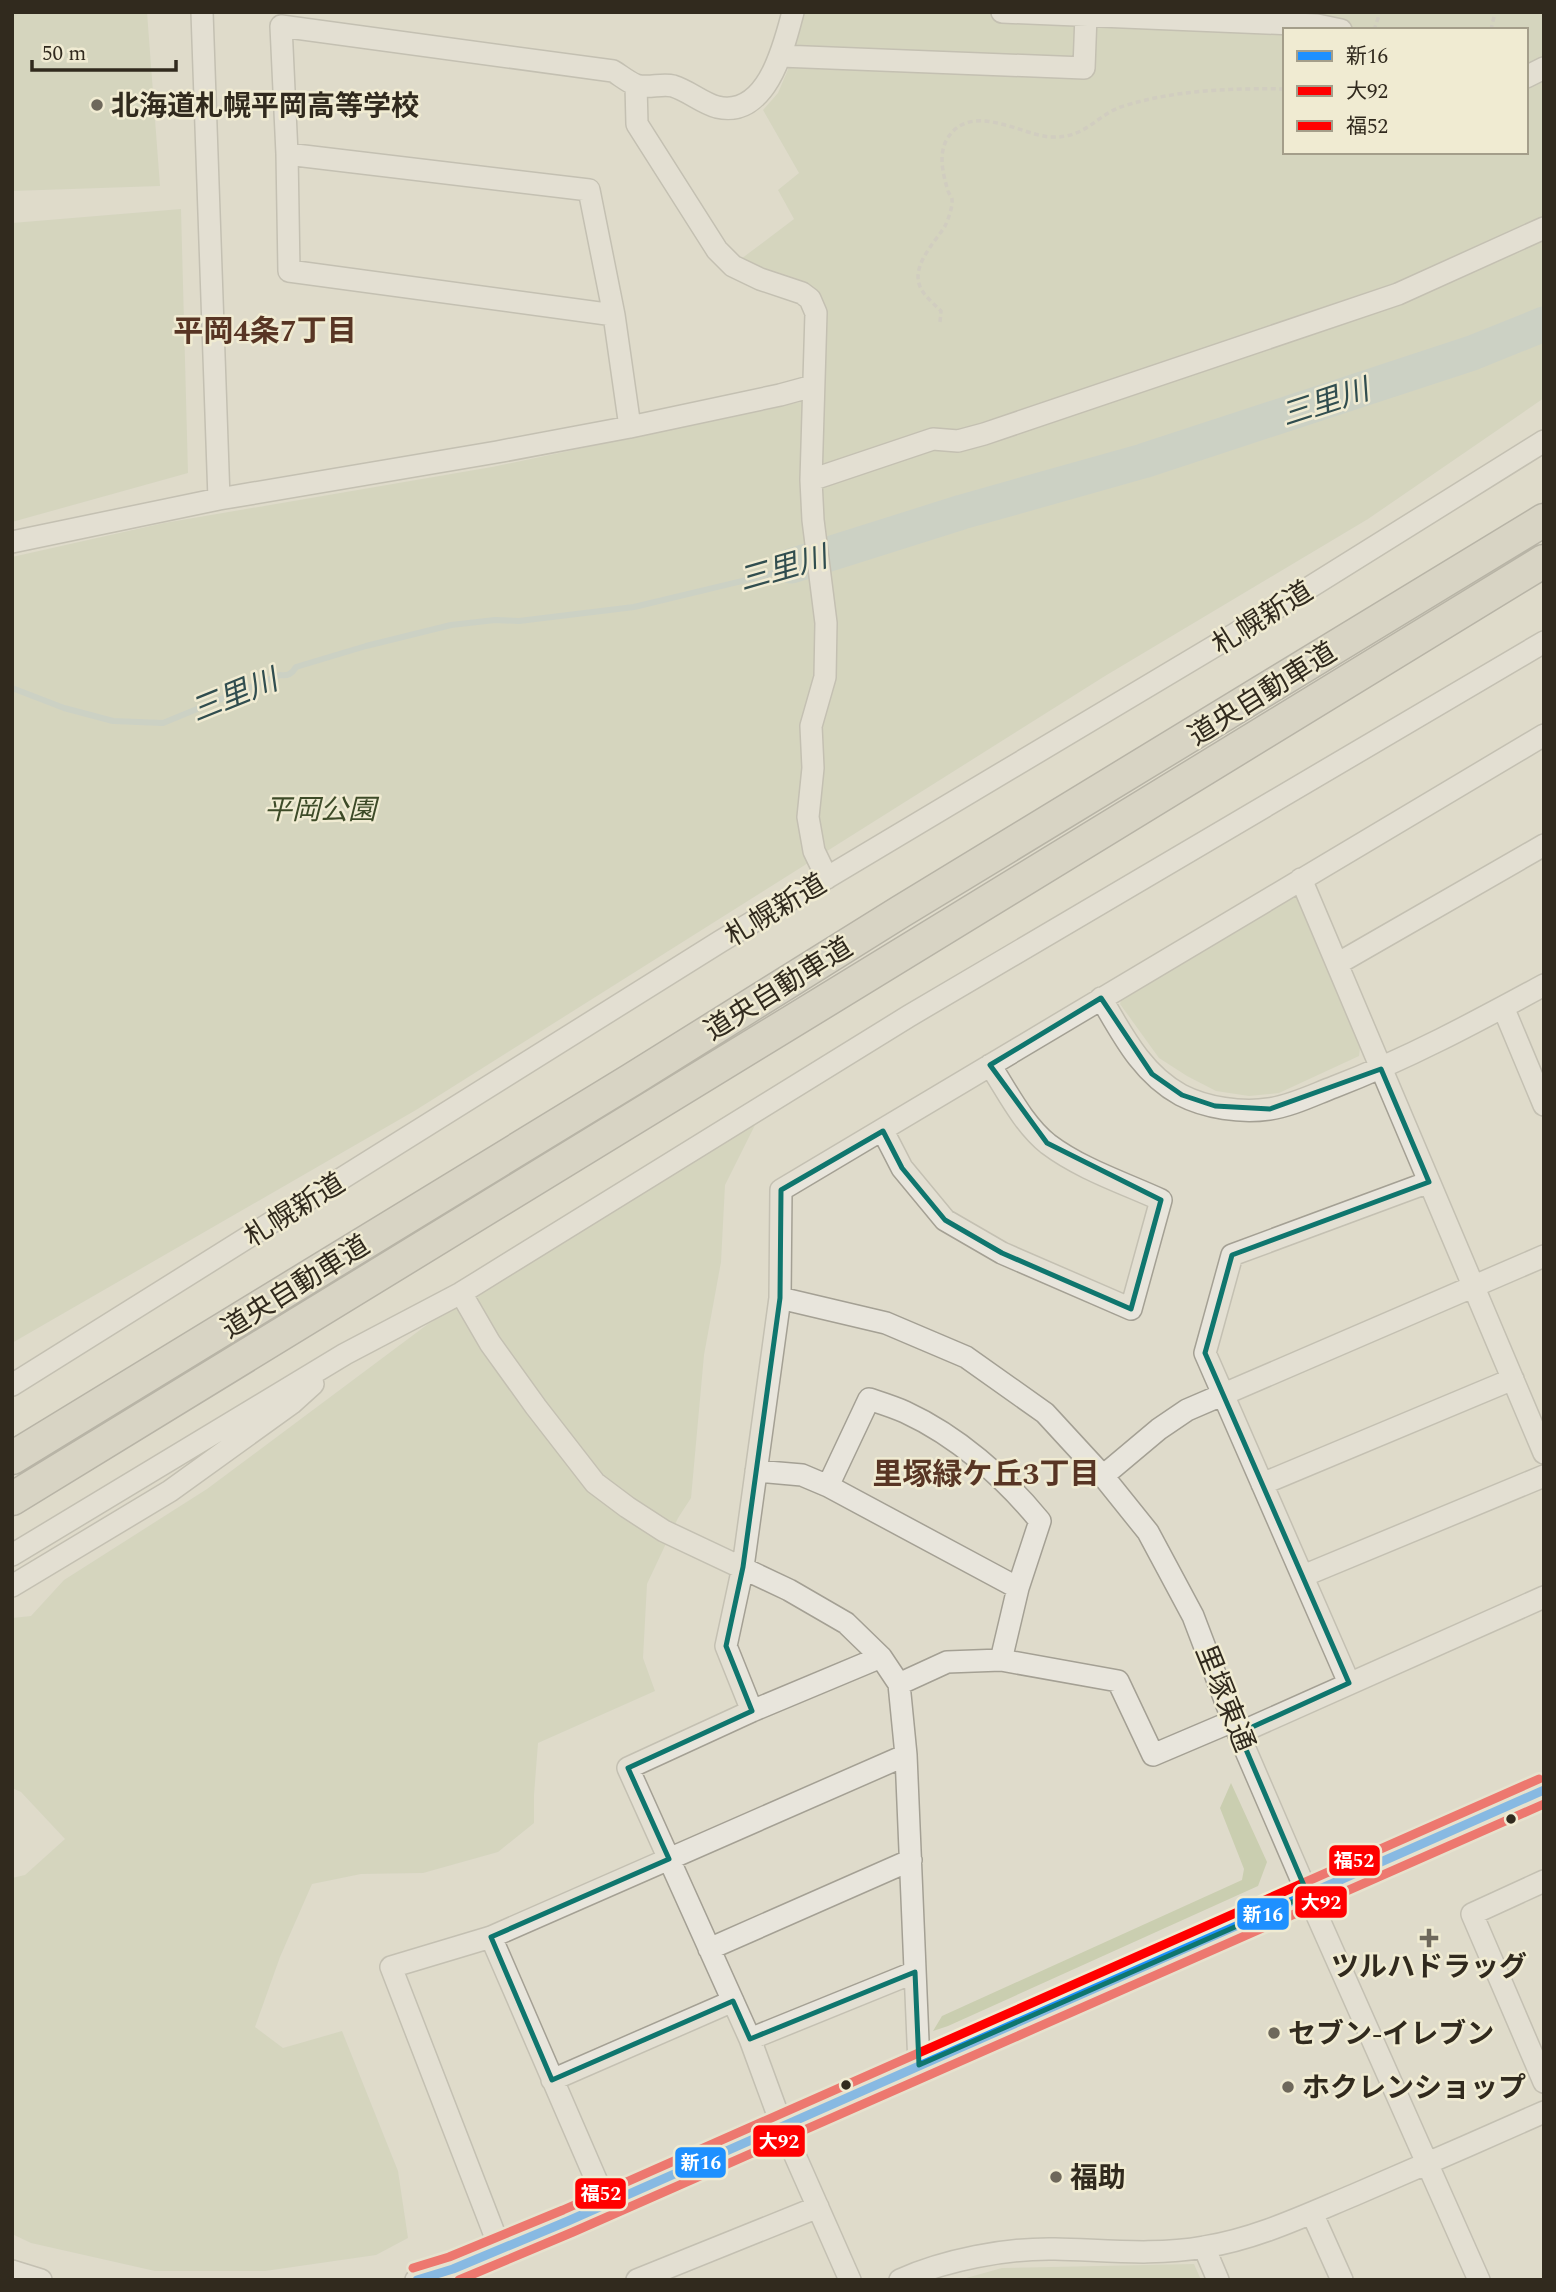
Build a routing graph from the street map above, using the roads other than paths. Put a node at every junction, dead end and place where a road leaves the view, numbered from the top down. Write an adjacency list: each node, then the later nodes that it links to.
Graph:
1 (202, 12): 17 (street)
2 (793, 12): 6 (street)
3 (1002, 12): 4 (street)
4 (1086, 15): 5 (street); 6 (street)
5 (1331, 28)
6 (781, 56): 9 (street)
7 (1544, 68): 8 (street)
8 (1528, 76)
9 (636, 85): 10 (street); 13 (street)
10 (287, 154): 12 (street); 12 (street)
11 (1544, 228): 16 (street)
12 (614, 315): 14 (street)
13 (813, 386): 14 (street); 16 (street)
14 (631, 427): 17 (street)
15 (1544, 441): 24 (street, 札幌新道)
16 (811, 480): 24 (street)
17 (219, 499): 19 (street)
18 (1544, 520): 46 (highway, 道央自動車道)
19 (12, 542)
20 (1544, 561): 52 (highway, 道央自動車道)
21 (1544, 642): 37 (street)
22 (1544, 735): 25 (street)
23 (1544, 845): 26 (street)
24 (827, 878): 40 (street, 札幌新道)
25 (1301, 878): 26 (street); 28 (street)
26 (1337, 964): 31 (street)
27 (1544, 985): 29 (street)
28 (1101, 998): 30 (street); 31 (street)
29 (1503, 1007): 31 (street); 32 (street)
30 (989, 1065): 33 (street); 33 (street)
31 (1381, 1069): 34 (street)
32 (1544, 1105)
33 (883, 1131): 38 (street)
34 (1429, 1182): 36 (street); 44 (street)
35 (1544, 1256): 36 (street)
36 (1474, 1287): 42 (street); 44 (street)
37 (461, 1293): 39 (street); 54 (street)
38 (780, 1298): 47 (street); 48 (street, 里塚東通)
39 (345, 1354): 53 (street); 56 (street)
40 (51, 1362): 41 (street); 43 (street, 札幌新道)
41 (12, 1379)
42 (1513, 1379): 45 (street); 50 (street)
43 (12, 1385)
44 (1221, 1394): 48 (street); 50 (street)
45 (1544, 1453)
46 (12, 1458)
47 (756, 1471): 51 (street); 54 (street)
48 (1103, 1476): 64 (street, 里塚東通)
49 (1544, 1476): 55 (street)
50 (1262, 1483): 55 (street)
51 (828, 1486): 57 (street); 57 (street)
52 (12, 1499)
53 (12, 1555)
54 (743, 1567): 59 (street); 63 (street)
55 (1303, 1576): 61 (street)
56 (12, 1586)
57 (1018, 1588): 60 (street)
58 (1544, 1597): 61 (street)
59 (881, 1657): 62 (street); 63 (street)
60 (1001, 1660): 62 (street); 64 (street)
61 (1349, 1683): 64 (street)
62 (899, 1684): 65 (street)
63 (752, 1712): 67 (street)
64 (1236, 1727): 70 (street, 里塚東通)
65 (906, 1755): 67 (street); 68 (street)
66 (1544, 1790): 70 (street)
67 (669, 1859): 71 (street); 72 (street)
68 (911, 1860): 72 (street); 73 (street)
69 (1544, 1881): 78 (street)
70 (1308, 1895): 76 (street); 81 (street, 里塚東通)
71 (491, 1937): 77 (street); 86 (street)
72 (709, 1949): 74 (street)
73 (915, 1972): 75 (street); 76 (street)
74 (733, 2001): 75 (street); 77 (street)
75 (750, 2039): 80 (street)
76 (919, 2065): 80 (street)
77 (552, 2080): 82 (street)
78 (1544, 2082)
79 (1544, 2112): 81 (street)
80 (782, 2126): 82 (street); 83 (street)
81 (1427, 2164): 84 (street); 95 (street, 里塚東通)
82 (607, 2204): 86 (street)
83 (818, 2207): 90 (street); 91 (street)
84 (1312, 2213): 85 (street); 94 (street)
85 (1204, 2247): 92 (street); 93 (street)
86 (501, 2250): 89 (street)
87 (12, 2270): 88 (street)
88 (41, 2280)
89 (416, 2280)
90 (637, 2280)
91 (850, 2280)
92 (900, 2280)
93 (1218, 2280)
94 (1342, 2280)
95 (1479, 2280)

